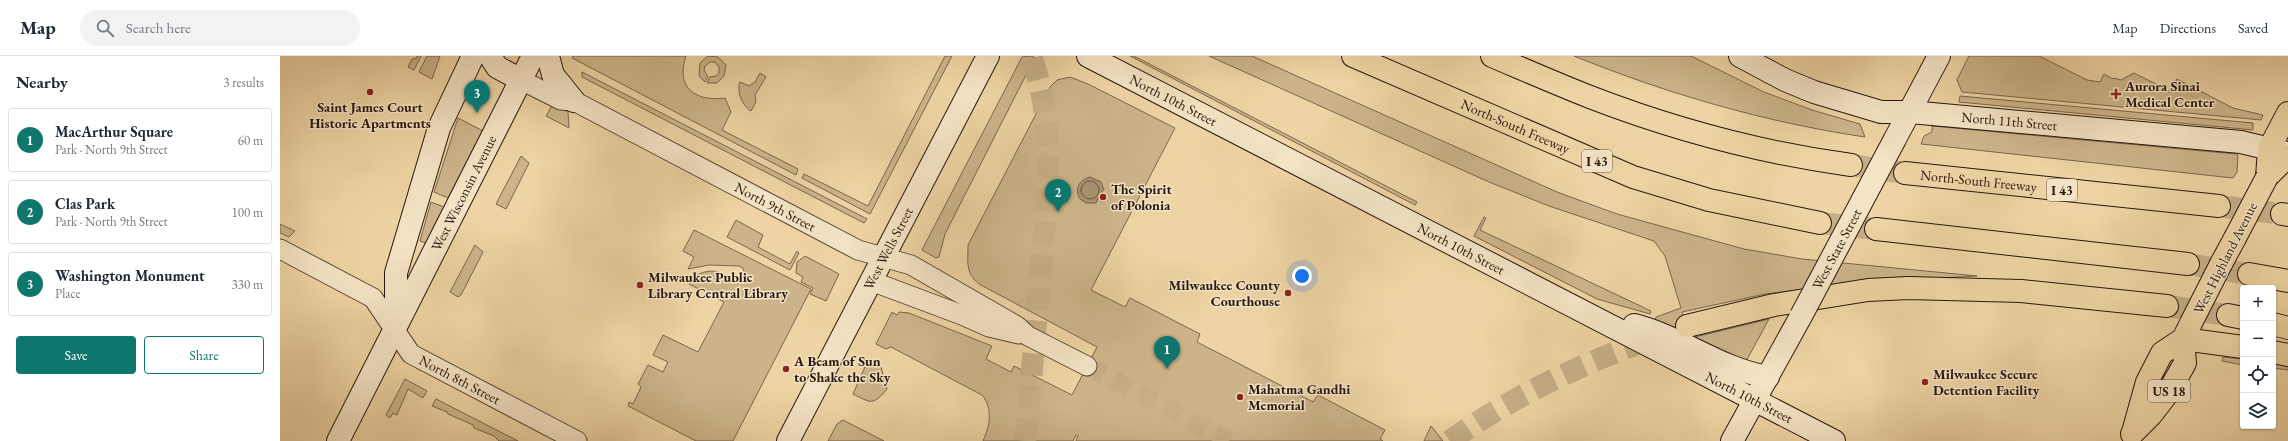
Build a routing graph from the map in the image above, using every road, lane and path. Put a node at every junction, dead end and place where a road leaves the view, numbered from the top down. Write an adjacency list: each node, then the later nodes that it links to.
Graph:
1 (473, 56): 34 (street, West Wisconsin Avenue)
2 (490, 56): 13 (street)
3 (533, 56): 13 (street, West Wisconsin Avenue)
4 (548, 56): 14 (street)
5 (988, 56): 24 (street, West Wells Street)
6 (1088, 56): 30 (street, North 10th Street)
7 (1339, 56): 12 (main road)
8 (1353, 56): 12 (main road, North-South Freeway / I 43)
9 (1492, 56): 18 (main road)
10 (1740, 56): 15 (street, North 11th Street)
11 (1939, 56): 15 (street, West State Street)
12 (1384, 70): 21 (main road, North-South Freeway / I 43)
13 (520, 80): 14 (street, North 9th Street); 34 (street, West Wisconsin Avenue)
14 (574, 101): 24 (street, North 9th Street)
15 (1910, 112): 17 (street, North 11th Street); 41 (street, West State Street, bridge)
16 (2288, 113): 17 (main road, West Highland Avenue)
17 (2282, 153): 35 (main road, West Highland Avenue, bridge)
18 (1851, 165)
19 (1905, 173): 20 (main road, North-South Freeway / I 43)
20 (2219, 206)
21 (1820, 223)
22 (1876, 229): 25 (main road)
23 (280, 249): 34 (street, North 8th Street)
24 (883, 258): 27 (street, West Wells Street); 36 (street, North 9th Street)
25 (2188, 264)
26 (2250, 274): 28 (main road)
27 (871, 281): 36 (street, North 9th Street); 46 (street, West Wells Street)
28 (2288, 281)
29 (2167, 306): 32 (main road)
30 (1586, 313): 41 (street); 42 (street, North 10th Street)
31 (2276, 325): 33 (main road)
32 (1687, 326)
33 (2288, 328)
34 (395, 331): 44 (street, West Wisconsin Avenue); 45 (street, North 8th Street)
35 (2187, 331): 37 (main road); 43 (main road, US 18)
36 (1028, 336): 40 (street, North 9th Street)
37 (2240, 346)
38 (2276, 353): 39 (main road)
39 (2288, 355)
40 (1087, 366)
41 (1768, 377): 42 (street, West State Street)
42 (1756, 400): 47 (street, West State Street); 48 (street, North 10th Street)
43 (2130, 438)
44 (338, 441)
45 (577, 441)
46 (788, 441)
47 (1732, 441)
48 (1834, 441)

